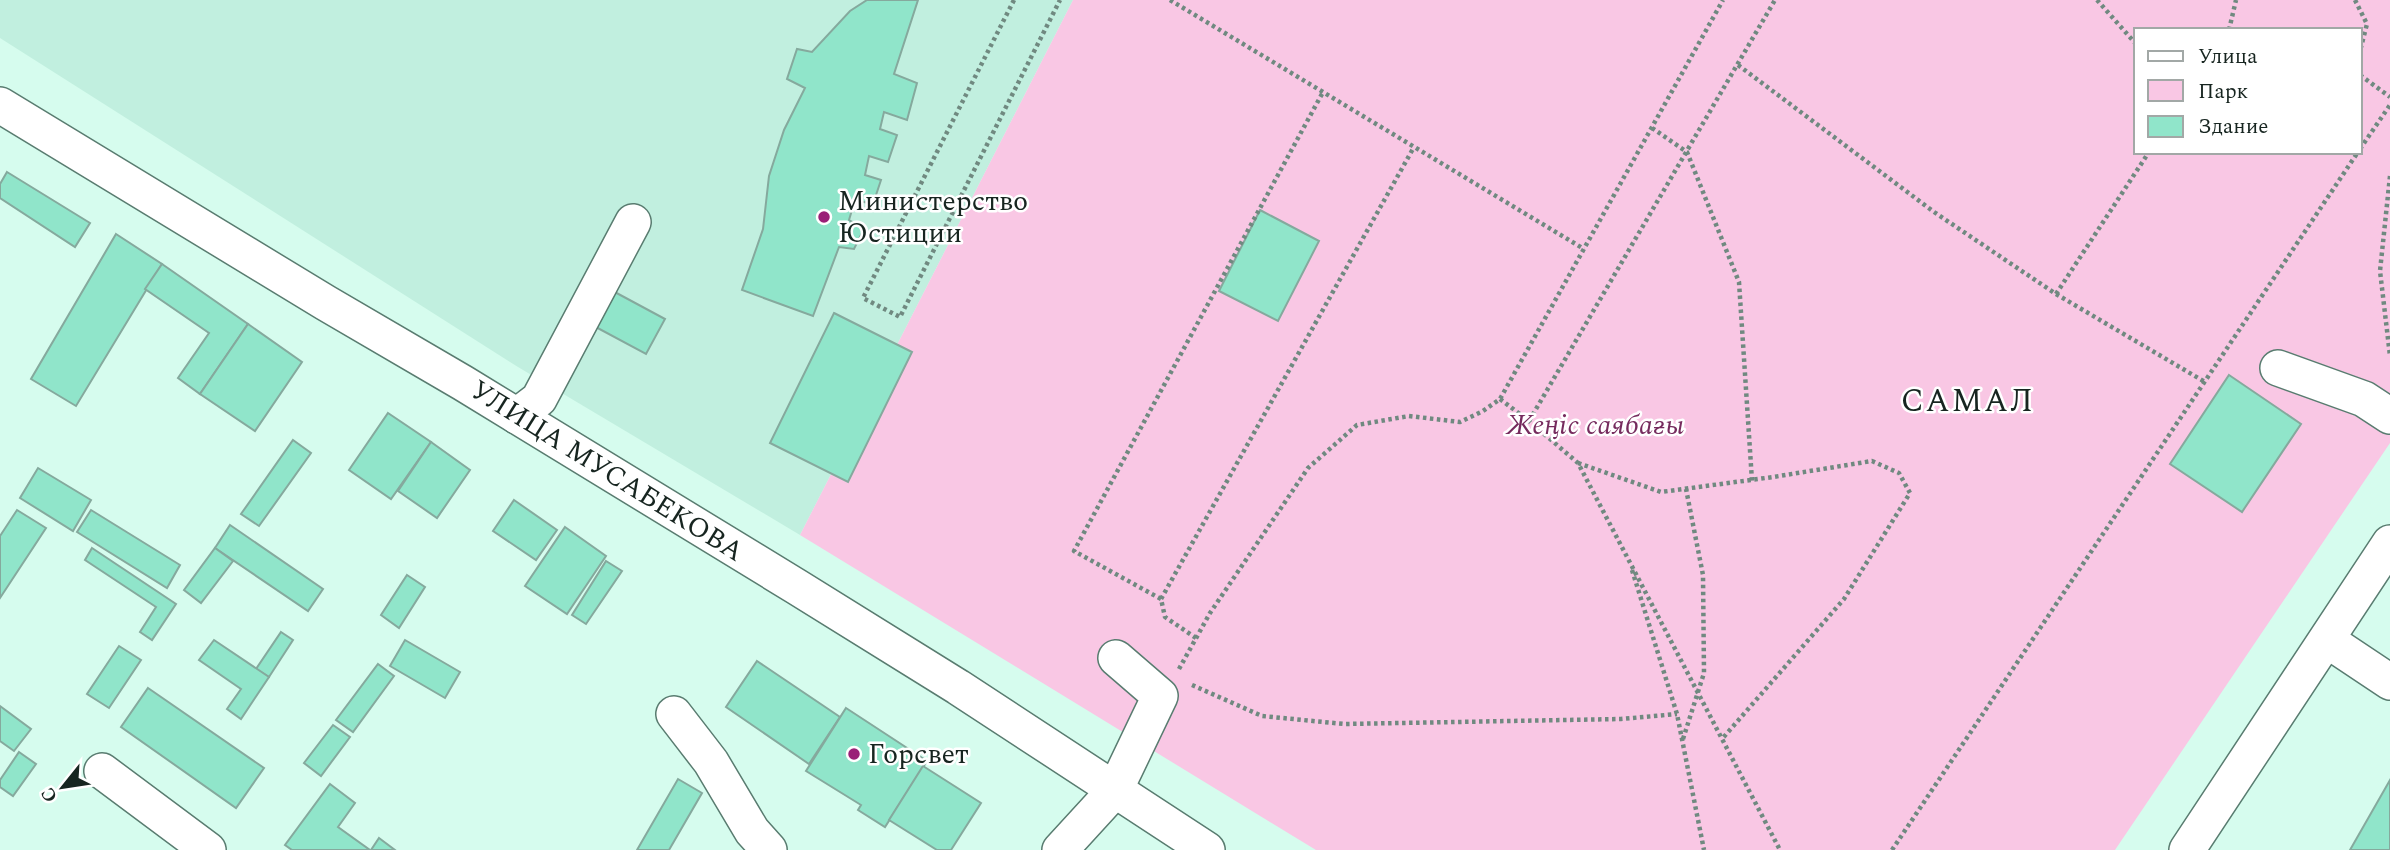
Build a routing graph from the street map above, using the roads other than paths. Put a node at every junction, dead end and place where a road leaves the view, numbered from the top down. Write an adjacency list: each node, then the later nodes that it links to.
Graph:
1 (0, 106): 4 (street, УЛИЦА МУСАБЕКОВА)
2 (633, 222): 4 (street)
3 (2278, 368): 5 (street)
4 (517, 416): 12 (street, УЛИЦА МУСАБЕКОВА)
5 (2390, 416)
6 (2390, 543): 7 (street)
7 (2327, 640): 9 (street); 17 (street)
8 (1116, 658): 12 (street)
9 (2390, 682)
10 (674, 714): 14 (street)
11 (102, 771): 13 (street)
12 (1115, 790): 15 (street); 16 (street, УЛИЦА МУСАБЕКОВА)
13 (208, 850)
14 (769, 850)
15 (1059, 850)
16 (1207, 850)
17 (2187, 850)

